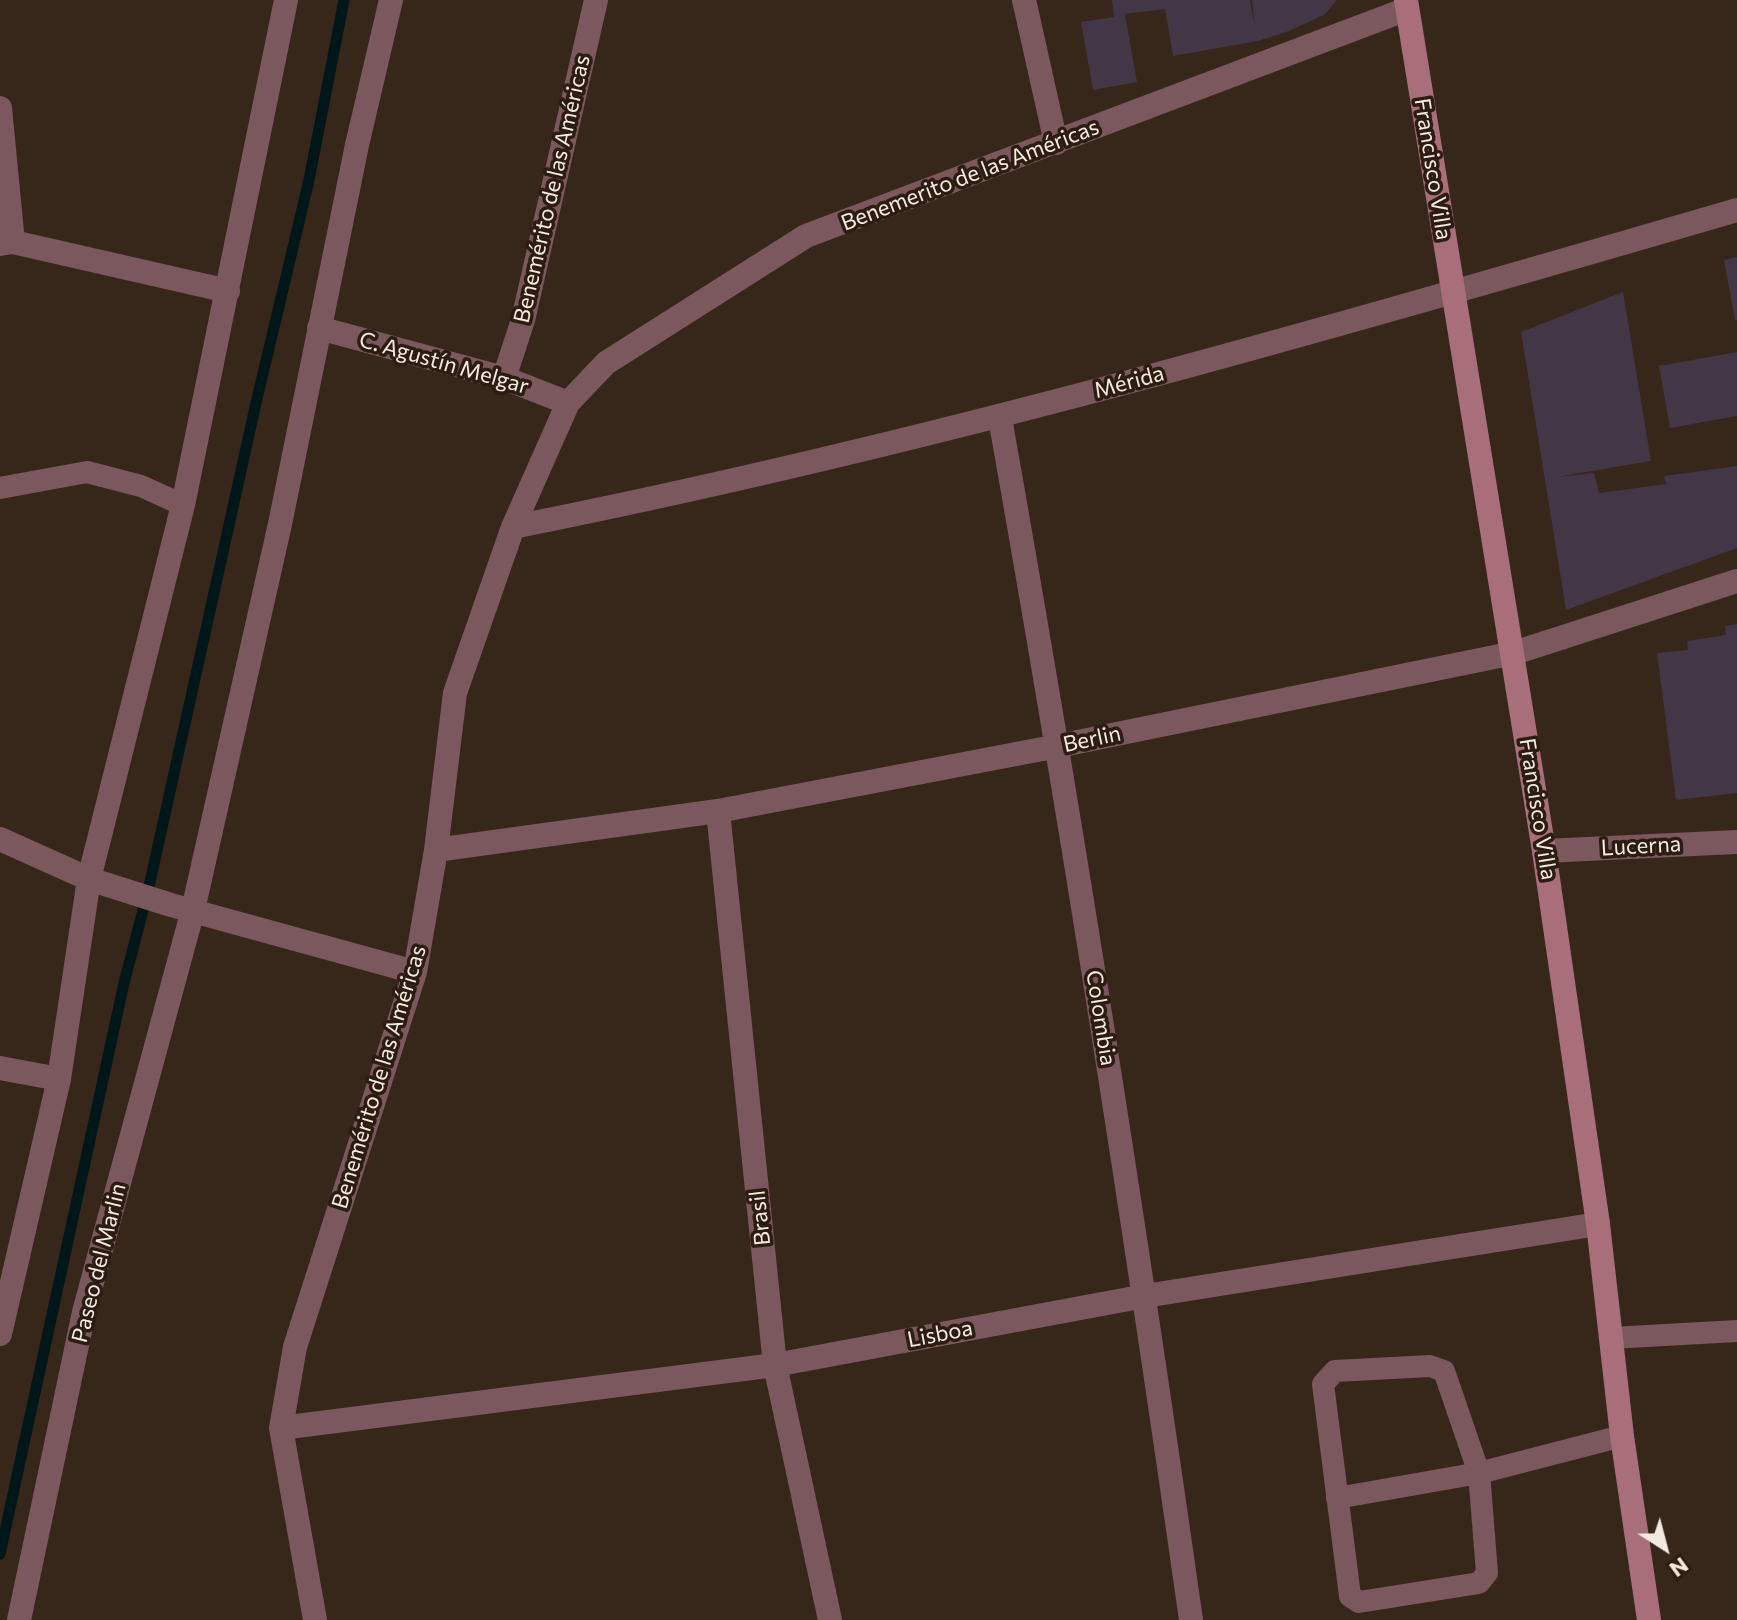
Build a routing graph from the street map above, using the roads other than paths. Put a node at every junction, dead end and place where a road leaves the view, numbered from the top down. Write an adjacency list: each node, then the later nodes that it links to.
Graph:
1 (286, 0): 10 (street)
2 (391, 0): 12 (street, Paseo del Marlin)
3 (596, 0): 13 (street, Benemérito de las Américas)
4 (1024, 0): 7 (street)
5 (1407, 4): 7 (street, Benemerito de las Américas); 11 (street, Francisco Villa)
6 (0, 108): 9 (street)
7 (1056, 143): 14 (street, Benemerito de las Américas)
8 (1737, 210): 11 (street, Mérida)
9 (6, 243): 10 (street)
10 (228, 291): 17 (street)
11 (1453, 293): 15 (street, Mérida); 20 (street, Francisco Villa)
12 (319, 328): 13 (street, C. Agustín Melgar); 28 (street, Paseo del Marlin)
13 (504, 378): 14 (street, C. Agustín Melgar)
14 (568, 403): 18 (street, Benemérito de las Américas)
15 (1000, 418): 18 (street, Mérida); 21 (street, Colombia)
16 (0, 488): 17 (lane)
17 (183, 505): 27 (street)
18 (513, 527): 25 (street, Benemérito de las Américas)
19 (1737, 581): 20 (street, Berlin)
20 (1514, 653): 21 (street, Berlin); 26 (street, Francisco Villa)
21 (1058, 746): 22 (street, Berlin); 33 (street, Colombia)
22 (718, 811): 25 (street, Berlin); 37 (street, Brasil)
23 (0, 839): 27 (street)
24 (1737, 842): 26 (street, Lucerna)
25 (436, 850): 29 (street, Benemérito de las Américas)
26 (1544, 851): 32 (street, Francisco Villa)
27 (89, 879): 28 (street); 31 (street)
28 (182, 908): 29 (street); 42 (street, Paseo del Marlin)
29 (415, 972): 38 (street, Benemérito de las Américas)
30 (0, 1068): 31 (street)
31 (59, 1079): 35 (street)
32 (1598, 1224): 33 (street, Lisboa); 36 (street, Francisco Villa)
33 (1145, 1296): 37 (street, Lisboa); 45 (street, Colombia)
34 (1737, 1331): 36 (lane)
35 (0, 1334)
36 (1611, 1338): 39 (street, Francisco Villa)
37 (775, 1365): 38 (street, Lisboa); 44 (street, Brasil)
38 (281, 1428): 43 (street, Benemérito de las Américas)
39 (1622, 1436): 40 (lane); 46 (street, Francisco Villa)
40 (1479, 1473): 41 (lane); 41 (lane); 41 (lane)
41 (1337, 1498)
42 (19, 1620)
43 (315, 1620)
44 (830, 1620)
45 (1191, 1620)
46 (1649, 1620)

